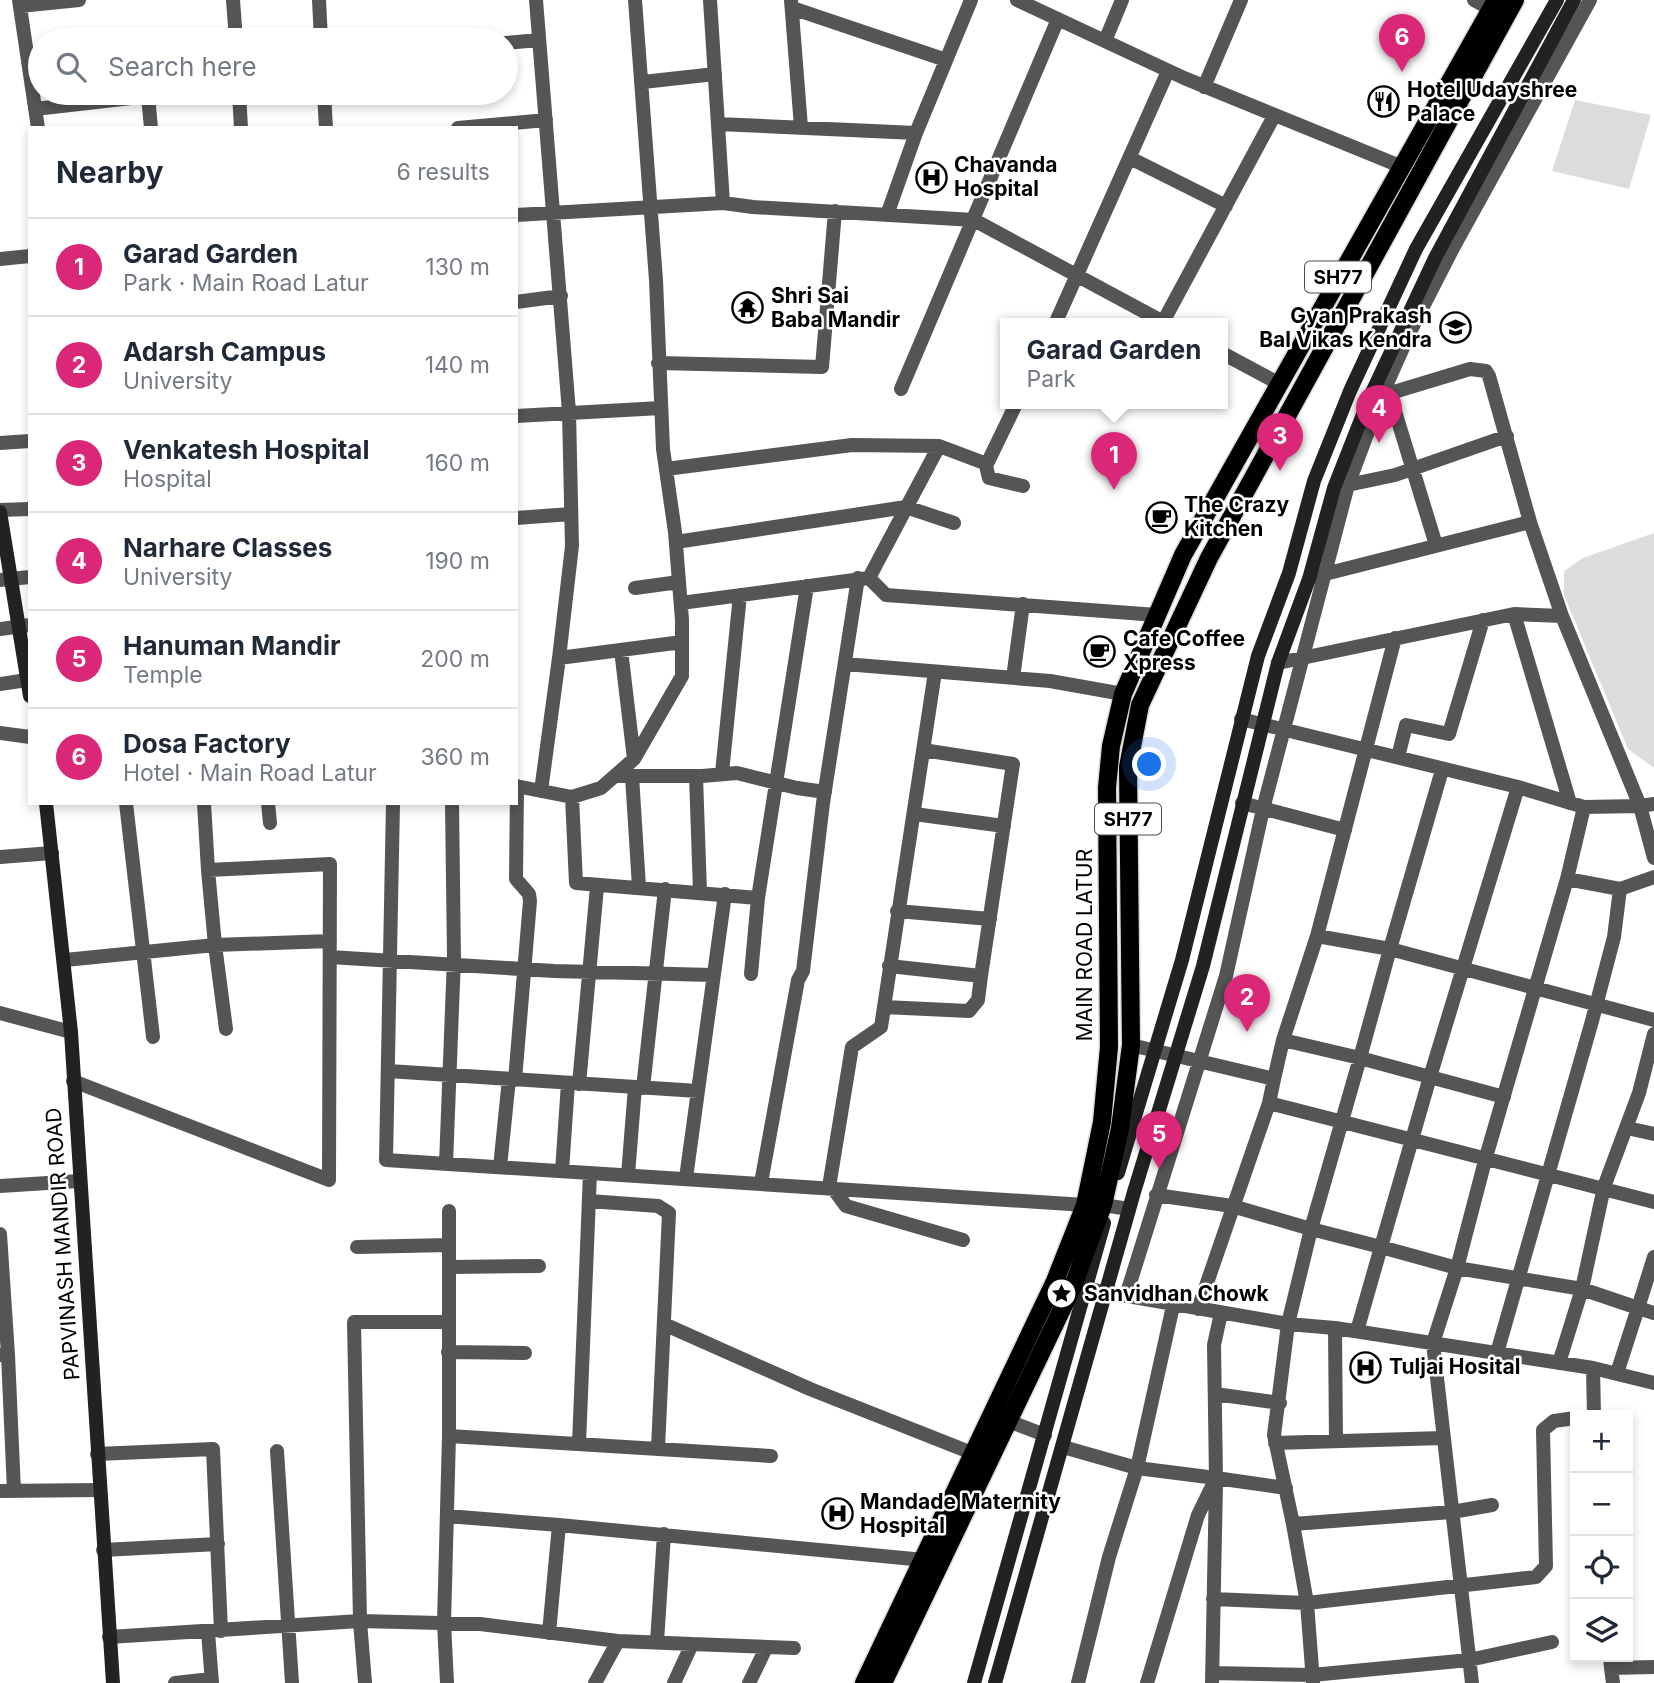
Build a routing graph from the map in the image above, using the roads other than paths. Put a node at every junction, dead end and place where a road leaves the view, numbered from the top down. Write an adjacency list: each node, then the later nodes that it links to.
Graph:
1 (79, 0): 16 (street)
2 (233, 0): 20 (street)
3 (319, 0): 21 (street)
4 (536, 0): 22 (street)
5 (635, 0): 29 (street)
6 (710, 0): 28 (street)
7 (971, 0): 26 (street)
8 (1017, 0): 19 (street)
9 (1122, 0): 23 (street)
10 (1241, 0): 30 (street)
11 (1474, 0): 18 (street)
12 (1515, 0): 201 (main road, MAIN ROAD LATUR / SH77)
13 (1557, 0): 57 (street)
14 (1574, 0): 58 (street)
15 (1590, 0): 71 (street)
16 (20, 3): 25 (street)
17 (792, 4): 26 (street); 45 (street)
18 (1494, 5): 48 (main road, MAIN ROAD LATUR / SH77)
19 (1058, 19): 23 (street); 56 (street)
20 (235, 28)
21 (320, 28)
22 (539, 40): 24 (street); 38 (street)
23 (1105, 41): 27 (street)
24 (518, 42)
25 (28, 60)
26 (946, 60): 46 (street)
27 (1168, 71): 30 (street); 47 (street)
28 (715, 74): 29 (street); 39 (street)
29 (643, 82): 51 (street)
30 (1204, 87): 37 (street)
31 (34, 105): 36 (street)
32 (70, 105): 36 (street)
33 (149, 105): 41 (street)
34 (240, 105): 42 (street)
35 (325, 105): 43 (street)
36 (35, 109): 40 (street)
37 (1274, 116): 48 (street); 50 (street)
38 (546, 120): 44 (street); 53 (street)
39 (718, 124): 45 (street); 49 (street)
40 (38, 126)
41 (151, 126)
42 (242, 126)
43 (326, 126)
44 (480, 126)
45 (801, 127): 46 (street)
46 (916, 133): 55 (street)
47 (1130, 158): 50 (street); 61 (street)
48 (1400, 166): 69 (main road, MAIN ROAD LATUR / SH77)
49 (723, 203): 51 (street); 52 (street)
50 (1226, 206): 66 (street)
51 (649, 207): 53 (street); 68 (street)
52 (835, 211): 55 (street); 68 (street)
53 (554, 212): 54 (street); 62 (street)
54 (518, 215)
55 (887, 215): 56 (street)
56 (974, 220): 61 (street); 70 (street)
57 (1431, 223): 58 (street); 124 (street)
58 (1448, 233): 71 (street)
59 (28, 256): 60 (street)
60 (0, 259)
61 (1078, 276): 64 (street); 65 (street)
62 (561, 296): 63 (street); 74 (street)
63 (518, 302)
64 (1058, 318)
65 (1156, 318)
66 (1168, 318)
67 (1228, 356): 69 (street)
68 (658, 363): 72 (street)
69 (1278, 383): 106 (main road, MAIN ROAD LATUR / SH77)
70 (901, 389)
71 (1380, 397): 76 (street); 82 (street); 84 (street)
72 (661, 408): 74 (street); 81 (street)
73 (1014, 409): 80 (street)
74 (569, 412): 75 (street); 88 (street)
75 (518, 416)
76 (1507, 436): 82 (street); 90 (street)
77 (28, 441): 78 (street)
78 (0, 443)
79 (939, 446): 80 (street); 81 (street); 85 (street)
80 (987, 464): 83 (street)
81 (666, 469): 93 (street)
82 (1412, 469): 84 (street); 94 (street)
83 (1023, 486)
84 (1341, 487): 96 (street)
85 (906, 507): 91 (street); 93 (street); 97 (street)
86 (28, 509): 87 (street)
87 (0, 511): 92 (street)
88 (571, 514): 89 (street); 115 (street)
89 (518, 518)
90 (1530, 522): 94 (street); 107 (street)
91 (954, 523)
92 (2, 529): 98 (street)
93 (676, 542): 99 (street)
94 (1436, 545): 96 (street)
95 (28, 576): 98 (street)
96 (1316, 576): 114 (street); 116 (street)
97 (864, 578): 100 (street); 104 (street); 117 (street)
98 (6, 579): 109 (street)
99 (679, 582): 101 (street); 103 (street)
100 (807, 586): 102 (street); 138 (street)
101 (635, 588)
102 (740, 595): 103 (street); 134 (street)
103 (681, 603): 112 (street)
104 (1023, 604): 106 (street); 119 (street)
105 (1514, 614): 107 (street); 108 (street); 152 (street)
106 (1157, 615): 123 (main road, MAIN ROAD LATUR / SH77)
107 (1562, 616): 153 (street)
108 (1483, 620): 111 (street); 131 (street)
109 (24, 626): 110 (street); 120 (street)
110 (0, 629)
111 (1395, 638): 114 (street); 130 (street)
112 (682, 642): 113 (street); 132 (street)
113 (621, 650): 115 (street); 132 (street)
114 (1305, 657): 116 (street); 126 (street)
115 (559, 658): 141 (street)
116 (1278, 663): 125 (street)
117 (845, 664): 118 (street); 142 (street)
118 (935, 672): 119 (street); 129 (street)
119 (1013, 678): 123 (street)
120 (27, 680): 121 (street); 122 (street)
121 (0, 684)
122 (28, 685)
123 (1123, 694): 237 (main road, MAIN ROAD LATUR / SH77)
124 (1241, 719): 125 (street); 202 (street)
125 (1261, 724): 126 (street); 144 (street)
126 (1285, 730): 130 (street); 154 (street)
127 (0, 733): 128 (street)
128 (28, 737)
129 (923, 750): 155 (street); 157 (street)
130 (1364, 750): 131 (street); 158 (street)
131 (1398, 757): 133 (street)
132 (634, 759): 135 (street)
133 (1442, 770): 140 (street); 177 (street)
134 (722, 773): 137 (street); 138 (street)
135 (616, 776): 136 (street); 143 (street)
136 (632, 776): 137 (street); 166 (street)
137 (696, 776): 169 (street)
138 (777, 783): 142 (street); 171 (street)
139 (518, 786): 141 (street)
140 (1518, 788): 152 (street); 185 (street)
141 (541, 791): 143 (street)
142 (825, 792): 230 (street)
143 (572, 797): 165 (street)
144 (1242, 803): 154 (street); 203 (street)
145 (46, 805): 159 (street, PAPVINASH MANDIR ROAD)
146 (126, 805): 178 (street)
147 (204, 805): 162 (street)
148 (268, 805): 156 (street)
149 (393, 805): 181 (street)
150 (452, 805): 182 (street)
151 (517, 805): 184 (street)
152 (1577, 805): 153 (street); 164 (street)
153 (1647, 805): 161 (street)
154 (1263, 809): 158 (street); 205 (street)
155 (914, 814): 157 (street); 172 (street)
156 (270, 823)
157 (1004, 826): 173 (street)
158 (1345, 830): 174 (street)
159 (52, 853): 160 (street); 180 (street, PAPVINASH MANDIR ROAD)
160 (0, 856)
161 (1654, 858)
162 (208, 870): 175 (street); 176 (street)
163 (1654, 877): 168 (street)
164 (1567, 879): 168 (street); 191 (street)
165 (597, 887): 166 (street); 186 (street)
166 (639, 887): 167 (street)
167 (665, 889): 169 (street); 187 (street)
168 (1620, 889): 192 (street)
169 (701, 892): 170 (street)
170 (725, 894): 171 (street); 189 (street)
171 (758, 898): 188 (street)
172 (897, 911): 173 (street); 183 (street)
173 (990, 919): 190 (street)
174 (1317, 936): 177 (street); 200 (street)
175 (330, 941): 176 (street); 179 (street)
176 (215, 945): 178 (street); 196 (street)
177 (1390, 950): 185 (street); 204 (street)
178 (143, 953): 180 (street); 199 (street)
179 (330, 957): 181 (street); 211 (street)
180 (65, 960): 197 (street, PAPVINASH MANDIR ROAD)
181 (391, 961): 182 (street); 206 (street)
182 (454, 964): 184 (street); 207 (street)
183 (889, 966): 190 (street); 193 (street)
184 (525, 969): 186 (street); 209 (street)
185 (1461, 969): 191 (street); 208 (street)
186 (591, 972): 187 (street); 212 (street)
187 (654, 973): 189 (street); 213 (street)
188 (751, 974)
189 (713, 975): 214 (street)
190 (981, 976): 193 (street)
191 (1535, 989): 192 (street); 215 (street)
192 (1597, 1005): 195 (street); 226 (street)
193 (884, 1007): 232 (street)
194 (0, 1013): 197 (street)
195 (1654, 1020)
196 (226, 1029)
197 (71, 1032): 211 (street, PAPVINASH MANDIR ROAD)
198 (1654, 1034): 218 (street)
199 (153, 1037)
200 (1283, 1040): 204 (street); 210 (street)
201 (1130, 1045): 202 (street); 238 (main road, MAIN ROAD LATUR / SH77)
202 (1155, 1050): 203 (street); 238 (street)
203 (1175, 1056): 205 (street); 240 (street)
204 (1360, 1058): 208 (street); 217 (street)
205 (1200, 1062): 210 (street); 234 (street)
206 (388, 1071): 207 (street); 222 (street)
207 (450, 1075): 209 (street); 222 (street)
208 (1430, 1077): 215 (street); 220 (street)
209 (512, 1079): 212 (street); 223 (street)
210 (1274, 1080): 216 (street)
211 (74, 1081): 229 (street, PAPVINASH MANDIR ROAD)
212 (573, 1083): 213 (street); 224 (street)
213 (639, 1088): 214 (street); 227 (street)
214 (698, 1091): 228 (street)
215 (1504, 1097): 221 (street)
216 (1269, 1102): 217 (street); 239 (street)
217 (1340, 1120): 220 (street); 242 (street)
218 (1627, 1128): 219 (street); 233 (street)
219 (1654, 1134)
220 (1412, 1138): 221 (street); 247 (street)
221 (1486, 1157): 226 (street); 251 (street)
222 (446, 1164): 223 (street)
223 (500, 1167): 224 (street)
224 (562, 1171): 225 (street)
225 (590, 1173): 227 (street); 235 (street)
226 (1549, 1173): 233 (street); 252 (street)
227 (628, 1175): 228 (street)
228 (686, 1178): 230 (street)
229 (79, 1181): 231 (street); 293 (street, PAPVINASH MANDIR ROAD)
230 (761, 1183): 232 (street)
231 (0, 1186)
232 (830, 1187): 237 (street); 244 (street)
233 (1604, 1187): 236 (street); 256 (street)
234 (1156, 1195): 239 (street); 258 (street)
235 (589, 1201): 266 (street); 288 (street)
236 (1654, 1202)
237 (1085, 1206): 254 (main road, MAIN ROAD LATUR / SH77)
238 (1106, 1206): 240 (street); 255 (main road, MAIN ROAD LATUR / SH77)
239 (1232, 1206): 242 (street); 261 (street)
240 (1129, 1209): 257 (street)
241 (449, 1211): 245 (street)
242 (1311, 1229): 247 (street); 265 (street)
243 (0, 1234): 253 (street)
244 (963, 1240)
245 (449, 1245): 246 (street); 250 (street)
246 (357, 1247)
247 (1381, 1247): 251 (street); 268 (street)
248 (1654, 1257): 260 (street)
249 (539, 1266): 250 (street)
250 (450, 1267): 264 (street)
251 (1457, 1268): 252 (street); 269 (street)
252 (1519, 1278): 256 (street); 272 (street)
253 (2, 1281): 273 (street)
254 (1055, 1281): 255 (street); 292 (main road, MAIN ROAD LATUR / SH77)
255 (1079, 1288): 257 (street); 282 (main road, MAIN ROAD LATUR / SH77); 283 (street)
256 (1582, 1289): 260 (street); 274 (street)
257 (1106, 1293): 258 (street); 289 (street)
258 (1126, 1296): 259 (street)
259 (1174, 1306): 261 (street); 295 (street)
260 (1638, 1308): 263 (street); 276 (street)
261 (1198, 1309): 262 (street)
262 (1221, 1313): 265 (street); 278 (street)
263 (1654, 1313)
264 (448, 1322): 270 (street); 312 (street)
265 (1288, 1324): 267 (street); 279 (street)
266 (666, 1325): 290 (street); 292 (street)
267 (1335, 1328): 268 (street); 286 (street)
268 (1357, 1331): 269 (street)
269 (1433, 1343): 272 (street); 285 (street)
270 (449, 1352): 271 (street); 284 (street)
271 (525, 1353)
272 (1497, 1353): 274 (street)
273 (4, 1355): 299 (street)
274 (1559, 1363): 275 (street)
275 (1592, 1368): 276 (street); 280 (street)
276 (1617, 1373): 277 (street)
277 (1654, 1383)
278 (1215, 1394): 279 (street); 296 (street)
279 (1280, 1403): 287 (street)
280 (1594, 1410)
281 (1570, 1419): 309 (street)
282 (1008, 1421): 283 (street); 339 (main road, MAIN ROAD LATUR / SH77)
283 (1045, 1435): 340 (street)
284 (449, 1436): 288 (street); 302 (street)
285 (1443, 1438): 286 (street); 301 (street)
286 (1336, 1441): 287 (street)
287 (1275, 1443): 297 (street)
288 (579, 1444): 290 (street)
289 (1063, 1447): 295 (street); 341 (street)
290 (658, 1448): 294 (street)
291 (277, 1451): 314 (street)
292 (972, 1453): 308 (main road, MAIN ROAD LATUR / SH77)
293 (97, 1454): 298 (street, PAPVINASH MANDIR ROAD); 306 (street)
294 (771, 1456)
295 (1137, 1468): 296 (street); 342 (street)
296 (1216, 1478): 297 (street); 310 (street); 343 (street)
297 (1286, 1489): 303 (street)
298 (99, 1490): 299 (street); 307 (street, PAPVINASH MANDIR ROAD)
299 (7, 1491)
300 (1492, 1505): 301 (street)
301 (1452, 1512): 303 (street); 309 (street)
302 (447, 1516): 304 (street); 313 (street)
303 (1293, 1524): 311 (street)
304 (559, 1525): 305 (street); 316 (street)
305 (664, 1534): 308 (street); 319 (street)
306 (218, 1544): 307 (street); 315 (street)
307 (103, 1550): 317 (street, PAPVINASH MANDIR ROAD)
308 (924, 1560): 338 (main road, MAIN ROAD LATUR / SH77)
309 (1462, 1587): 311 (street); 324 (street)
310 (1213, 1599): 311 (street); 327 (street)
311 (1307, 1604): 328 (street)
312 (360, 1621): 313 (street); 314 (street); 333 (street)
313 (444, 1623): 316 (street); 334 (street)
314 (288, 1626): 315 (street); 332 (street)
315 (215, 1631): 317 (street); 329 (street)
316 (549, 1633): 318 (street)
317 (108, 1637): 330 (street, PAPVINASH MANDIR ROAD)
318 (618, 1641): 319 (street); 335 (street)
319 (657, 1642): 321 (street)
320 (1552, 1642): 324 (street)
321 (692, 1644): 322 (street); 336 (street)
322 (765, 1648): 323 (street); 337 (street)
323 (793, 1648)
324 (1469, 1660): 328 (street); 344 (street)
325 (1654, 1667): 326 (street)
326 (1611, 1669)
327 (1212, 1678): 328 (street)
328 (1313, 1679)
329 (212, 1681): 331 (street)
330 (113, 1683)
331 (175, 1683)
332 (292, 1683)
333 (365, 1683)
334 (447, 1683)
335 (595, 1683)
336 (674, 1683)
337 (749, 1683)
338 (864, 1683)
339 (883, 1683)
340 (974, 1683)
341 (995, 1683)
342 (1078, 1683)
343 (1147, 1683)
344 (1472, 1683)

